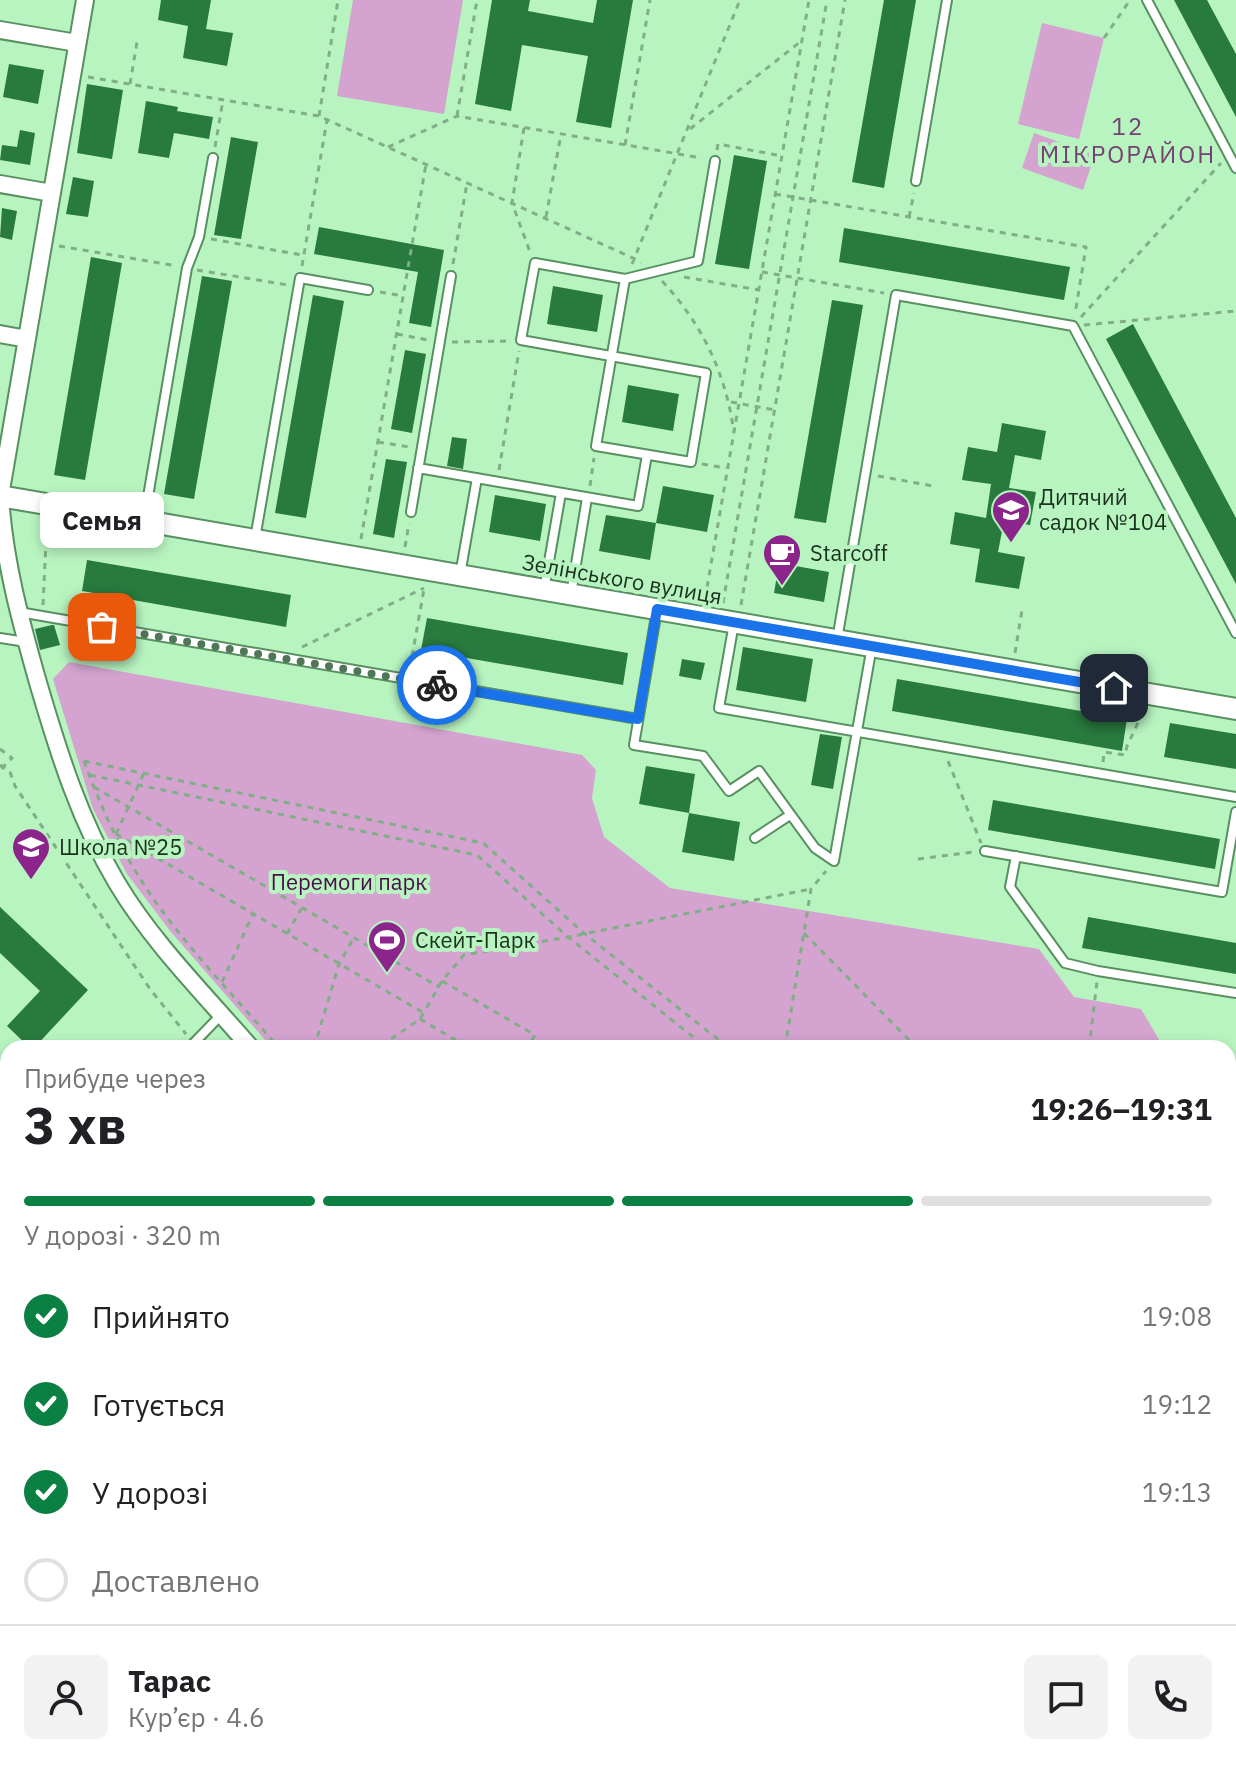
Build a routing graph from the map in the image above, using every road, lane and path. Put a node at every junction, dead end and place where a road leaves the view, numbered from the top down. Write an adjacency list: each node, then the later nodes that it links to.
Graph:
1 (85, 0): 16 (street)
2 (338, 0): 20 (path)
3 (477, 0): 21 (path)
4 (650, 0): 27 (path)
5 (740, 0): 24 (path)
6 (809, 0): 14 (path)
7 (827, 0): 41 (path)
8 (845, 0): 42 (path)
9 (947, 0): 36 (lane)
10 (1130, 0): 13 (path)
11 (1147, 0): 30 (lane)
12 (0, 30): 16 (street)
13 (1104, 38)
14 (802, 40): 24 (path); 31 (path)
15 (137, 42): 18 (path)
16 (77, 43): 17 (street)
17 (72, 74): 18 (path); 39 (street)
18 (130, 84): 19 (path)
19 (223, 100): 20 (path); 32 (path)
20 (319, 116): 22 (path)
21 (457, 116): 23 (path); 28 (path)
22 (327, 120): 28 (path); 48 (path)
23 (524, 128): 25 (path); 43 (path)
24 (687, 131): 29 (path)
25 (561, 134): 27 (path); 45 (path)
26 (718, 144): 31 (path)
27 (625, 145): 29 (path)
28 (388, 147): 34 (path)
29 (678, 154): 33 (path); 49 (path)
30 (1229, 154): 35 (lane); 65 (path)
31 (782, 156): 40 (path)
32 (213, 158): 46 (lane)
33 (715, 161): 52 (lane)
34 (426, 164): 37 (path); 63 (path)
35 (1236, 168)
36 (916, 181): 44 (path)
37 (467, 183): 43 (path); 55 (path)
38 (0, 184): 39 (street)
39 (52, 193): 47 (street)
40 (775, 194): 41 (path); 53 (path)
41 (793, 197): 42 (path); 54 (path)
42 (811, 200): 44 (path); 57 (path)
43 (512, 203): 45 (path); 50 (path)
44 (909, 217): 65 (path)
45 (546, 218): 49 (path)
46 (199, 237): 48 (path); 51 (lane)
47 (43, 243): 51 (path); 68 (street)
48 (304, 255): 59 (path)
49 (635, 259): 58 (path)
50 (535, 263): 58 (lane); 69 (lane)
51 (187, 268): 59 (path); 93 (lane)
52 (653, 272): 58 (lane); 72 (path)
53 (762, 272): 54 (path); 61 (path)
54 (780, 275): 57 (path); 74 (path)
55 (451, 276): 70 (lane)
56 (681, 277): 61 (path)
57 (797, 278): 62 (path); 75 (path)
58 (625, 279): 71 (lane)
59 (299, 282): 60 (lane); 95 (lane)
60 (368, 290): 63 (path)
61 (759, 290): 73 (path)
62 (896, 295): 65 (lane); 84 (lane)
63 (403, 296): 67 (path)
64 (1236, 311): 65 (path)
65 (1073, 326): 107 (lane)
66 (0, 334): 68 (street)
67 (397, 334): 70 (path); 77 (path)
68 (27, 339): 89 (street)
69 (521, 340): 70 (path); 71 (lane); 86 (path)
70 (440, 342): 79 (lane)
71 (612, 356): 78 (lane); 81 (lane)
72 (730, 402): 73 (path); 76 (path)
73 (739, 404): 74 (path); 76 (path)
74 (757, 407): 75 (path); 101 (path)
75 (775, 410): 105 (path)
76 (734, 433): 83 (path)
77 (378, 442): 79 (path); 94 (path)
78 (596, 446): 80 (lane); 90 (path)
79 (422, 449): 82 (lane)
80 (647, 455): 81 (lane); 90 (lane)
81 (691, 462): 83 (path)
82 (418, 468): 85 (lane); 92 (lane)
83 (728, 469): 100 (path)
84 (865, 474): 87 (path); 109 (lane)
85 (477, 478): 86 (lane); 97 (lane)
86 (496, 482): 88 (lane)
87 (933, 486)
88 (561, 493): 90 (lane); 98 (lane)
89 (0, 496): 91 (street, Зелінського вулиця); 104 (street)
90 (587, 498): 99 (lane)
91 (50, 505): 93 (street, Зелінського вулиця); 106 (path)
92 (411, 512): 96 (path)
93 (144, 521): 95 (street, Зелінського вулиця)
94 (361, 539)
95 (254, 540): 97 (street, Зелінського вулиця)
96 (405, 547)
97 (460, 575): 98 (street, Зелінського вулиця)
98 (544, 590): 99 (street, Зелінського вулиця)
99 (571, 594): 102 (street, Зелінського вулиця)
100 (705, 599)
101 (723, 602)
102 (657, 609): 105 (street, Зелінського вулиця); 117 (lane)
103 (1022, 610): 112 (path)
104 (18, 612): 106 (lane); 110 (street)
105 (738, 614): 109 (street, Зелінського вулиця); 118 (lane)
106 (42, 617): 113 (lane)
107 (1236, 633)
108 (0, 638): 110 (lane)
109 (837, 640): 111 (street, Зелінського вулиця)
110 (27, 642): 152 (street)
111 (872, 646): 115 (street, Зелінського вулиця); 118 (lane)
112 (1015, 653)
113 (280, 658): 114 (lane); 114 (path)
114 (408, 680): 117 (lane)
115 (1236, 709)
116 (1143, 712): 121 (path)
117 (638, 719): 130 (lane)
118 (857, 732): 119 (lane); 130 (lane)
119 (942, 746): 127 (lane); 133 (path)
120 (0, 749): 122 (path)
121 (1104, 752)
122 (1, 768): 154 (path)
123 (144, 773): 124 (path); 125 (path); 142 (path)
124 (90, 775): 125 (path); 126 (path)
125 (138, 785): 128 (path); 143 (path)
126 (94, 787): 128 (path); 131 (path)
127 (1236, 797)
128 (128, 807): 131 (path); 138 (path)
129 (1236, 812): 134 (lane)
130 (790, 815): 132 (lane)
131 (116, 834): 139 (path); 148 (path)
132 (755, 838)
133 (985, 851): 134 (lane); 135 (path)
134 (1016, 856): 146 (lane)
135 (918, 859)
136 (822, 876): 137 (path)
137 (811, 889): 140 (path); 142 (path)
138 (302, 908): 141 (path); 144 (path)
139 (253, 914): 141 (path); 148 (path)
140 (804, 933): 164 (path); 165 (path)
141 (287, 934): 145 (path)
142 (585, 934): 143 (path); 163 (path)
143 (568, 937): 147 (path); 162 (path)
144 (354, 938): 145 (path); 149 (path)
145 (339, 964): 151 (path); 158 (path)
146 (1098, 971): 150 (lane); 166 (path)
147 (442, 981): 149 (path); 161 (path)
148 (222, 982): 157 (path)
149 (439, 987): 151 (path)
150 (1236, 993)
151 (424, 1013): 153 (path)
152 (222, 1014): 155 (lane); 156 (street)
153 (420, 1019): 159 (path); 160 (path)
154 (179, 1026)
155 (197, 1040)
156 (244, 1040)
157 (272, 1040)
158 (316, 1040)
159 (389, 1040)
160 (455, 1040)
161 (532, 1040)
162 (697, 1040)
163 (719, 1040)
164 (786, 1040)
165 (909, 1040)
166 (1090, 1040)

